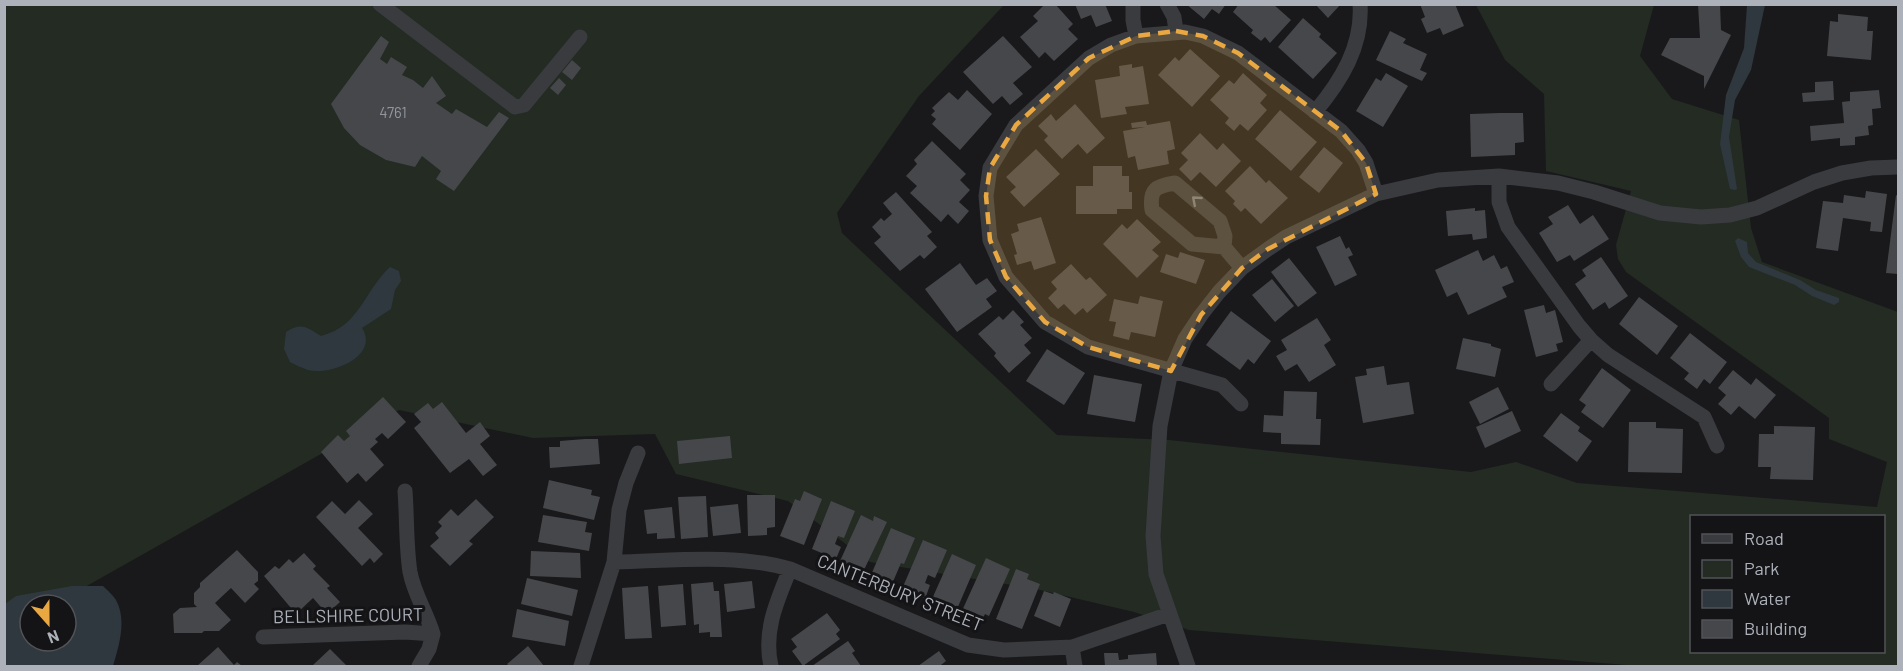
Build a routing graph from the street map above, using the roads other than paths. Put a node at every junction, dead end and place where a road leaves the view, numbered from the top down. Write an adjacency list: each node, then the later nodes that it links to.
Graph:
1 (380, 4): 7 (street)
2 (1133, 4): 6 (street)
3 (1167, 4): 5 (street)
4 (1360, 4): 8 (street)
5 (1176, 31): 6 (street); 8 (street)
6 (1137, 36): 15 (street)
7 (580, 37)
8 (1316, 112): 11 (street)
9 (1899, 167): 10 (street)
10 (1499, 176): 11 (street); 14 (street)
11 (1376, 194): 13 (street)
12 (1224, 247): 12 (street, one-way to 12); 13 (street)
13 (1242, 268): 15 (street)
14 (1591, 340): 16 (street); 18 (street)
15 (1171, 371): 17 (street); 23 (street)
16 (1551, 384)
17 (1241, 404)
18 (1717, 446)
19 (638, 453): 21 (street)
20 (405, 491): 24 (street)
21 (614, 562): 22 (street, CANTERBURY STREET); 27 (street)
22 (790, 569): 26 (street, CANTERBURY STREET); 29 (street)
23 (1169, 614): 26 (street, CANTERBURY STREET); 31 (street)
24 (434, 634): 25 (street, BELLSHIRE COURT); 28 (street)
25 (263, 638)
26 (1072, 647): 30 (street)
27 (584, 665)
28 (419, 666)
29 (771, 666)
30 (1075, 666)
31 (1188, 666)

